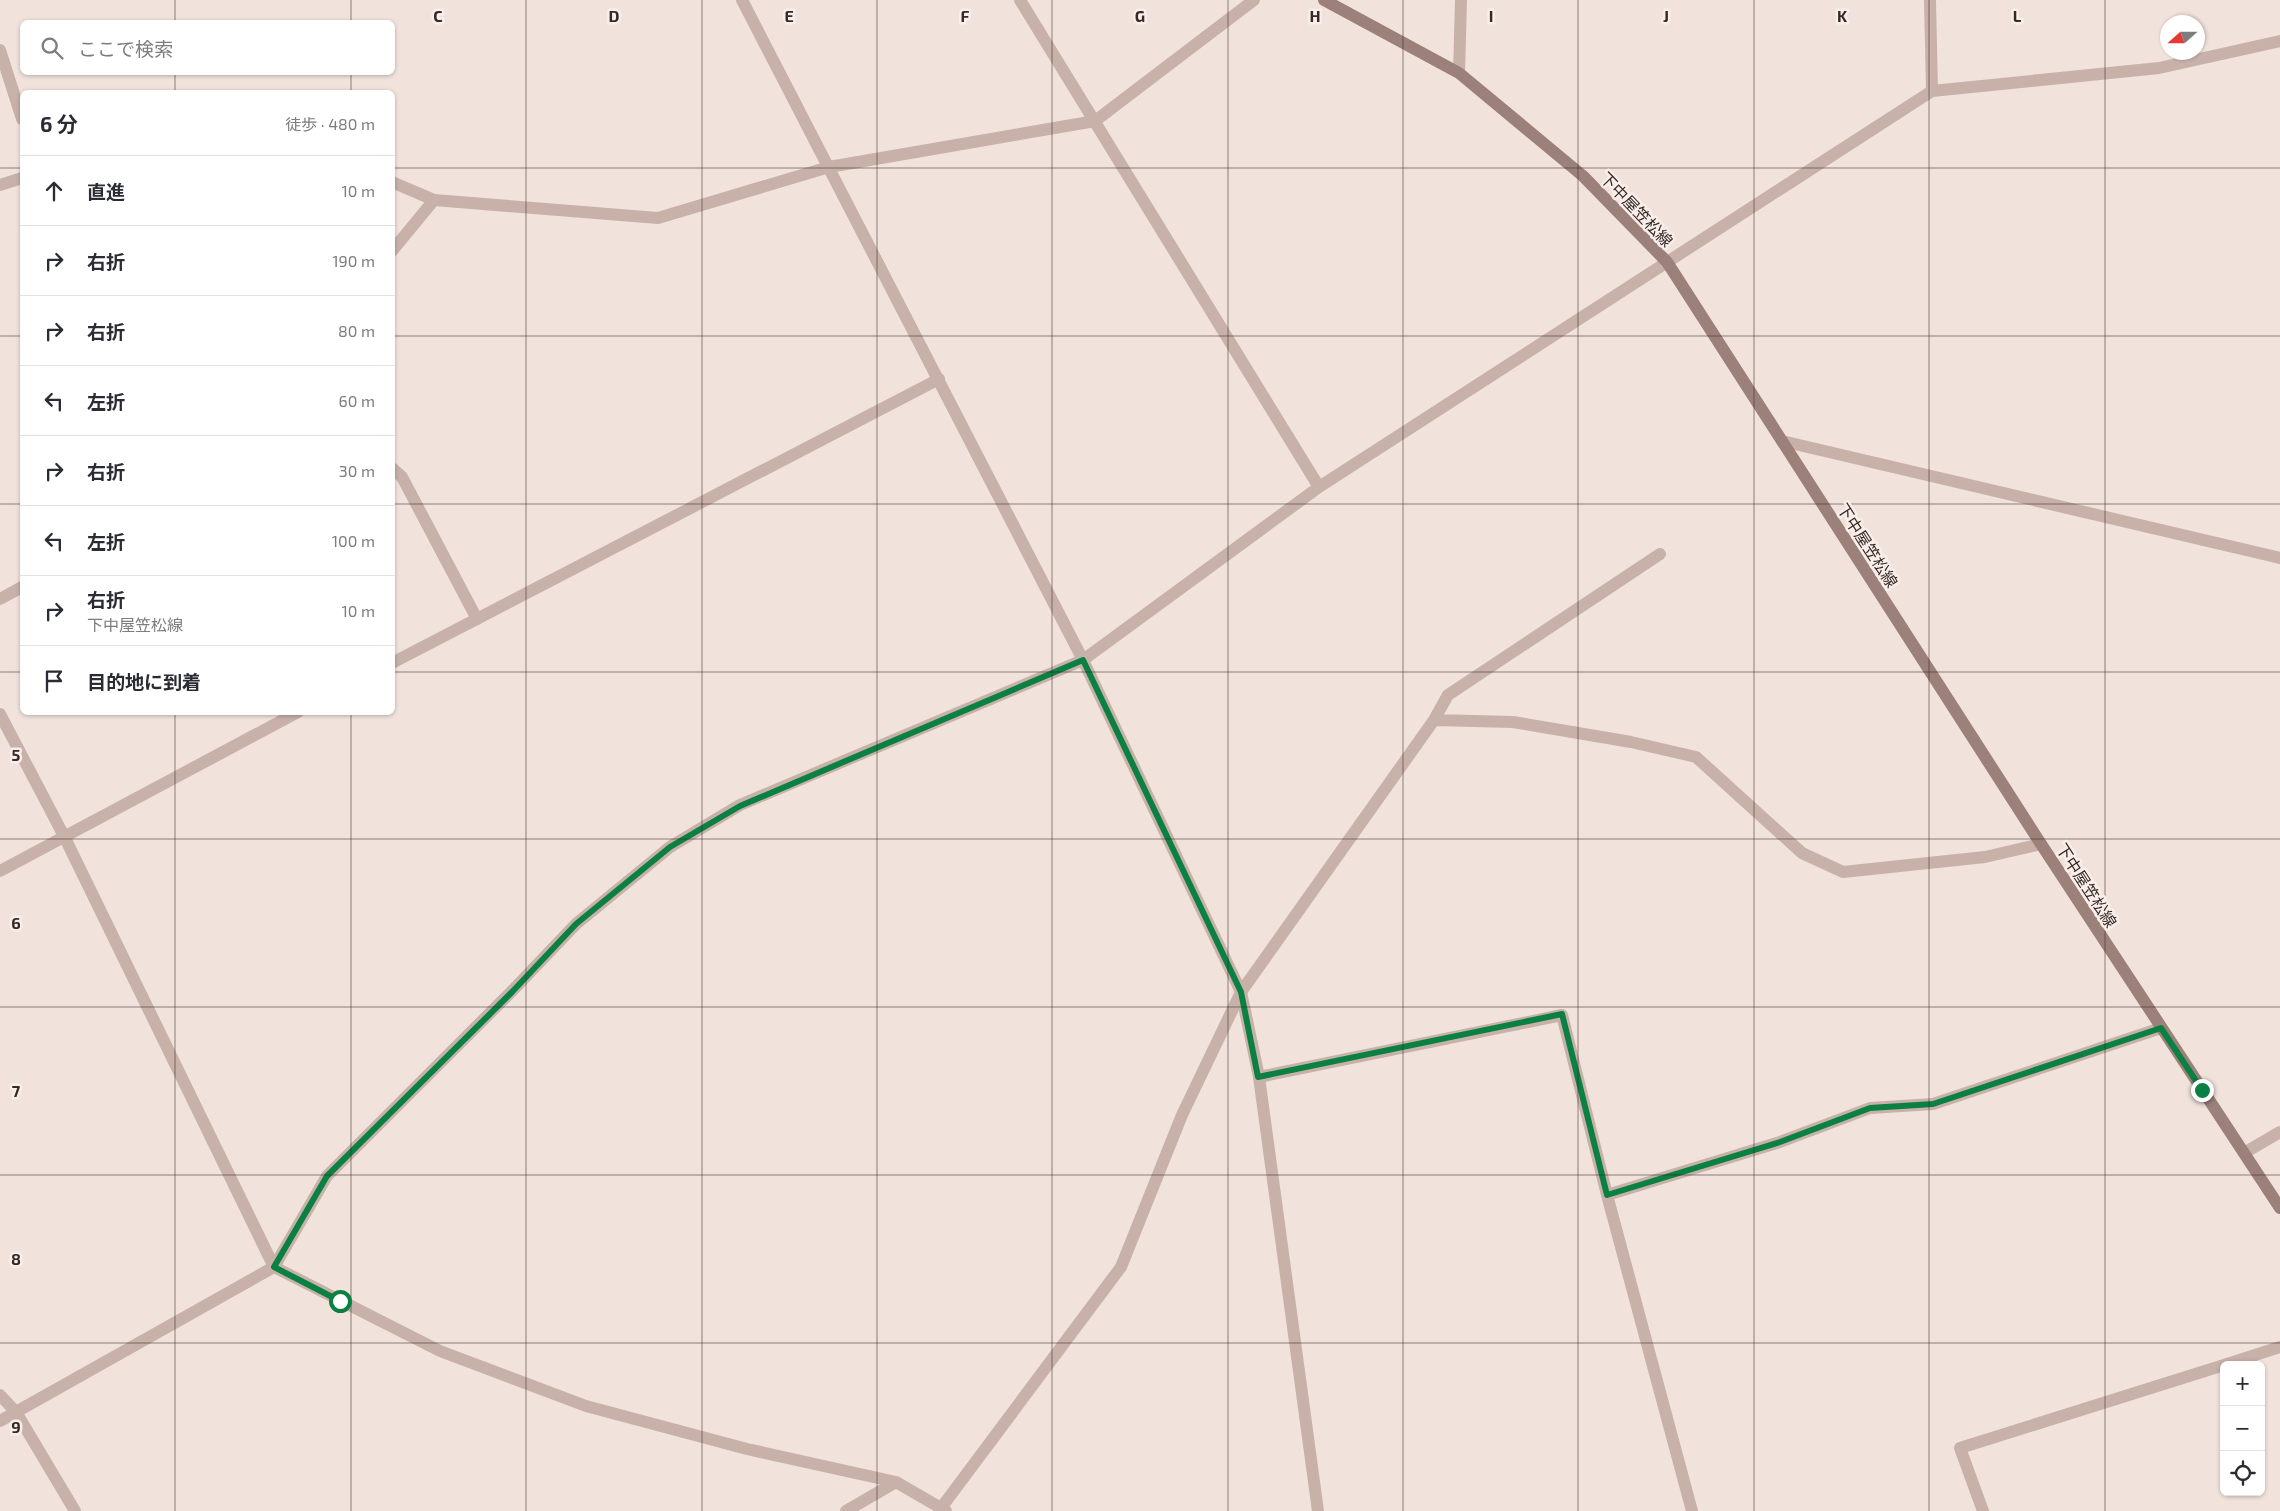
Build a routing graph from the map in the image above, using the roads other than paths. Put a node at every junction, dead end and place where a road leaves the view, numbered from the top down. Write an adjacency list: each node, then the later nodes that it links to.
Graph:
1 (742, 0): 13 (street)
2 (1020, 0): 12 (street)
3 (1254, 0): 12 (street)
4 (1324, 0): 9 (main road, 下中屋笠松線)
5 (1461, 0): 9 (street)
6 (1930, 0): 10 (street)
7 (2280, 41): 10 (street)
8 (0, 50): 11 (street)
9 (1458, 74): 19 (main road, 下中屋笠松線)
10 (1932, 92): 19 (street)
11 (20, 113)
12 (1095, 121): 13 (street); 23 (street)
13 (829, 168): 17 (street); 20 (street)
14 (20, 179): 16 (street)
15 (395, 183): 17 (street)
16 (0, 184)
17 (434, 200): 18 (street)
18 (395, 247)
19 (1667, 262): 21 (main road, 下中屋笠松線); 23 (street)
20 (939, 379): 28 (street); 29 (street)
21 (1782, 442): 25 (street); 35 (main road, 下中屋笠松線)
22 (395, 471): 28 (street)
23 (1320, 487): 29 (street)
24 (1660, 554): 33 (street)
25 (2280, 558)
26 (20, 588): 27 (street)
27 (0, 598)
28 (477, 619): 30 (street)
29 (1083, 660): 37 (street); 44 (street)
30 (395, 661)
31 (0, 714): 34 (street)
32 (292, 715): 34 (street)
33 (1434, 720): 35 (street); 37 (street)
34 (65, 838): 36 (street); 44 (street)
35 (2041, 844): 38 (main road, 下中屋笠松線)
36 (0, 872)
37 (1241, 992): 39 (street); 52 (street)
38 (2161, 1028): 41 (main road, 下中屋笠松線); 42 (street)
39 (1258, 1077): 42 (street); 55 (street)
40 (2280, 1132): 41 (street)
41 (2244, 1153): 43 (main road, 下中屋笠松線)
42 (1607, 1195): 56 (street)
43 (2280, 1208)
44 (274, 1267): 49 (street); 51 (street)
45 (2280, 1347): 46 (street)
46 (2236, 1361)
47 (2220, 1366): 57 (street)
48 (0, 1395): 49 (street)
49 (16, 1412): 50 (street); 53 (street)
50 (0, 1422)
51 (896, 1482): 52 (street); 54 (street)
52 (944, 1510)
53 (74, 1511)
54 (846, 1511)
55 (1318, 1511)
56 (1692, 1511)
57 (1983, 1511)

